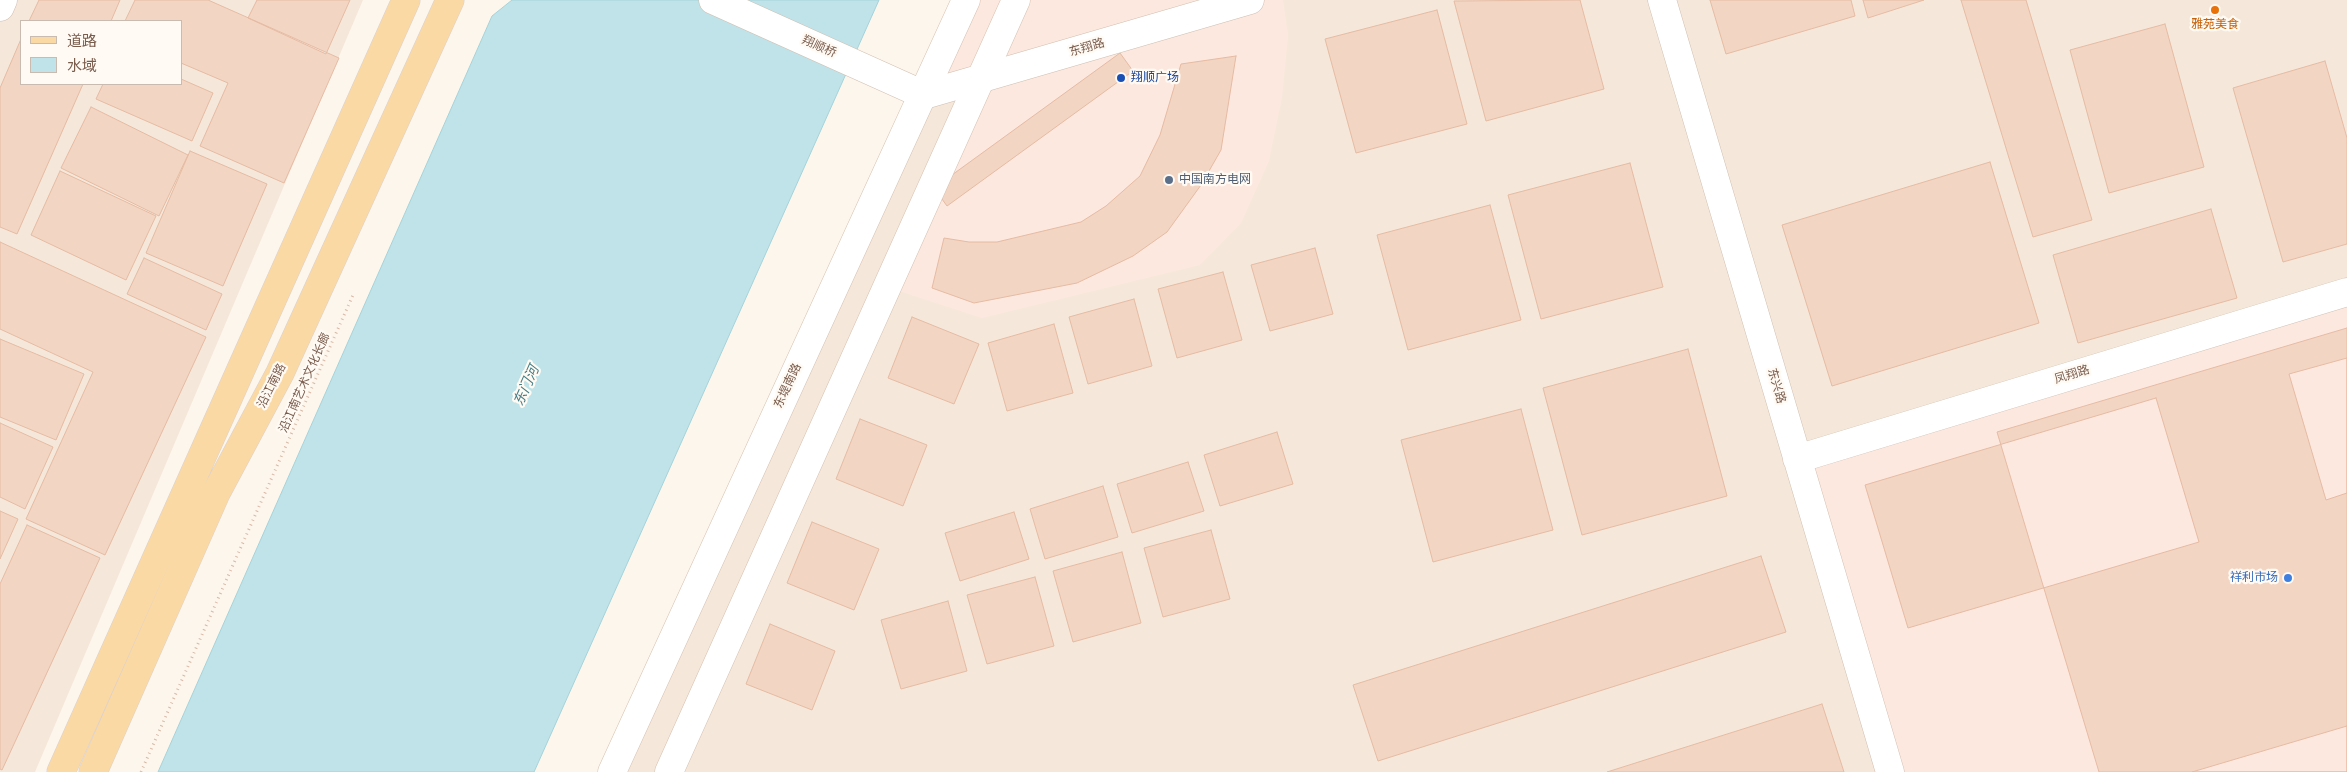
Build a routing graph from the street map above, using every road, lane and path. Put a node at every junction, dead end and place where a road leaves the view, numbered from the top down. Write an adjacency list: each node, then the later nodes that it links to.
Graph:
1 (3, 0): 9 (street)
2 (406, 0): 15 (main road)
3 (450, 0): 16 (main road, 沿江南路)
4 (713, 0): 11 (street, 翔顺桥)
5 (966, 0): 11 (street, 东堤南路)
6 (1016, 0): 10 (street)
7 (1250, 0): 10 (street, 东翔路)
8 (1662, 0): 14 (street, 东兴路)
9 (0, 7)
10 (982, 79): 11 (street, 东翔路); 19 (street)
11 (924, 95): 18 (street, 东堤南路)
12 (355, 289): 17 (path, 沿江南艺术文化长廊)
13 (2347, 292): 14 (street, 凤翔路)
14 (1797, 459): 20 (street, 东兴路)
15 (61, 772)
16 (93, 772)
17 (141, 772)
18 (612, 772)
19 (669, 772)
20 (1890, 772)

